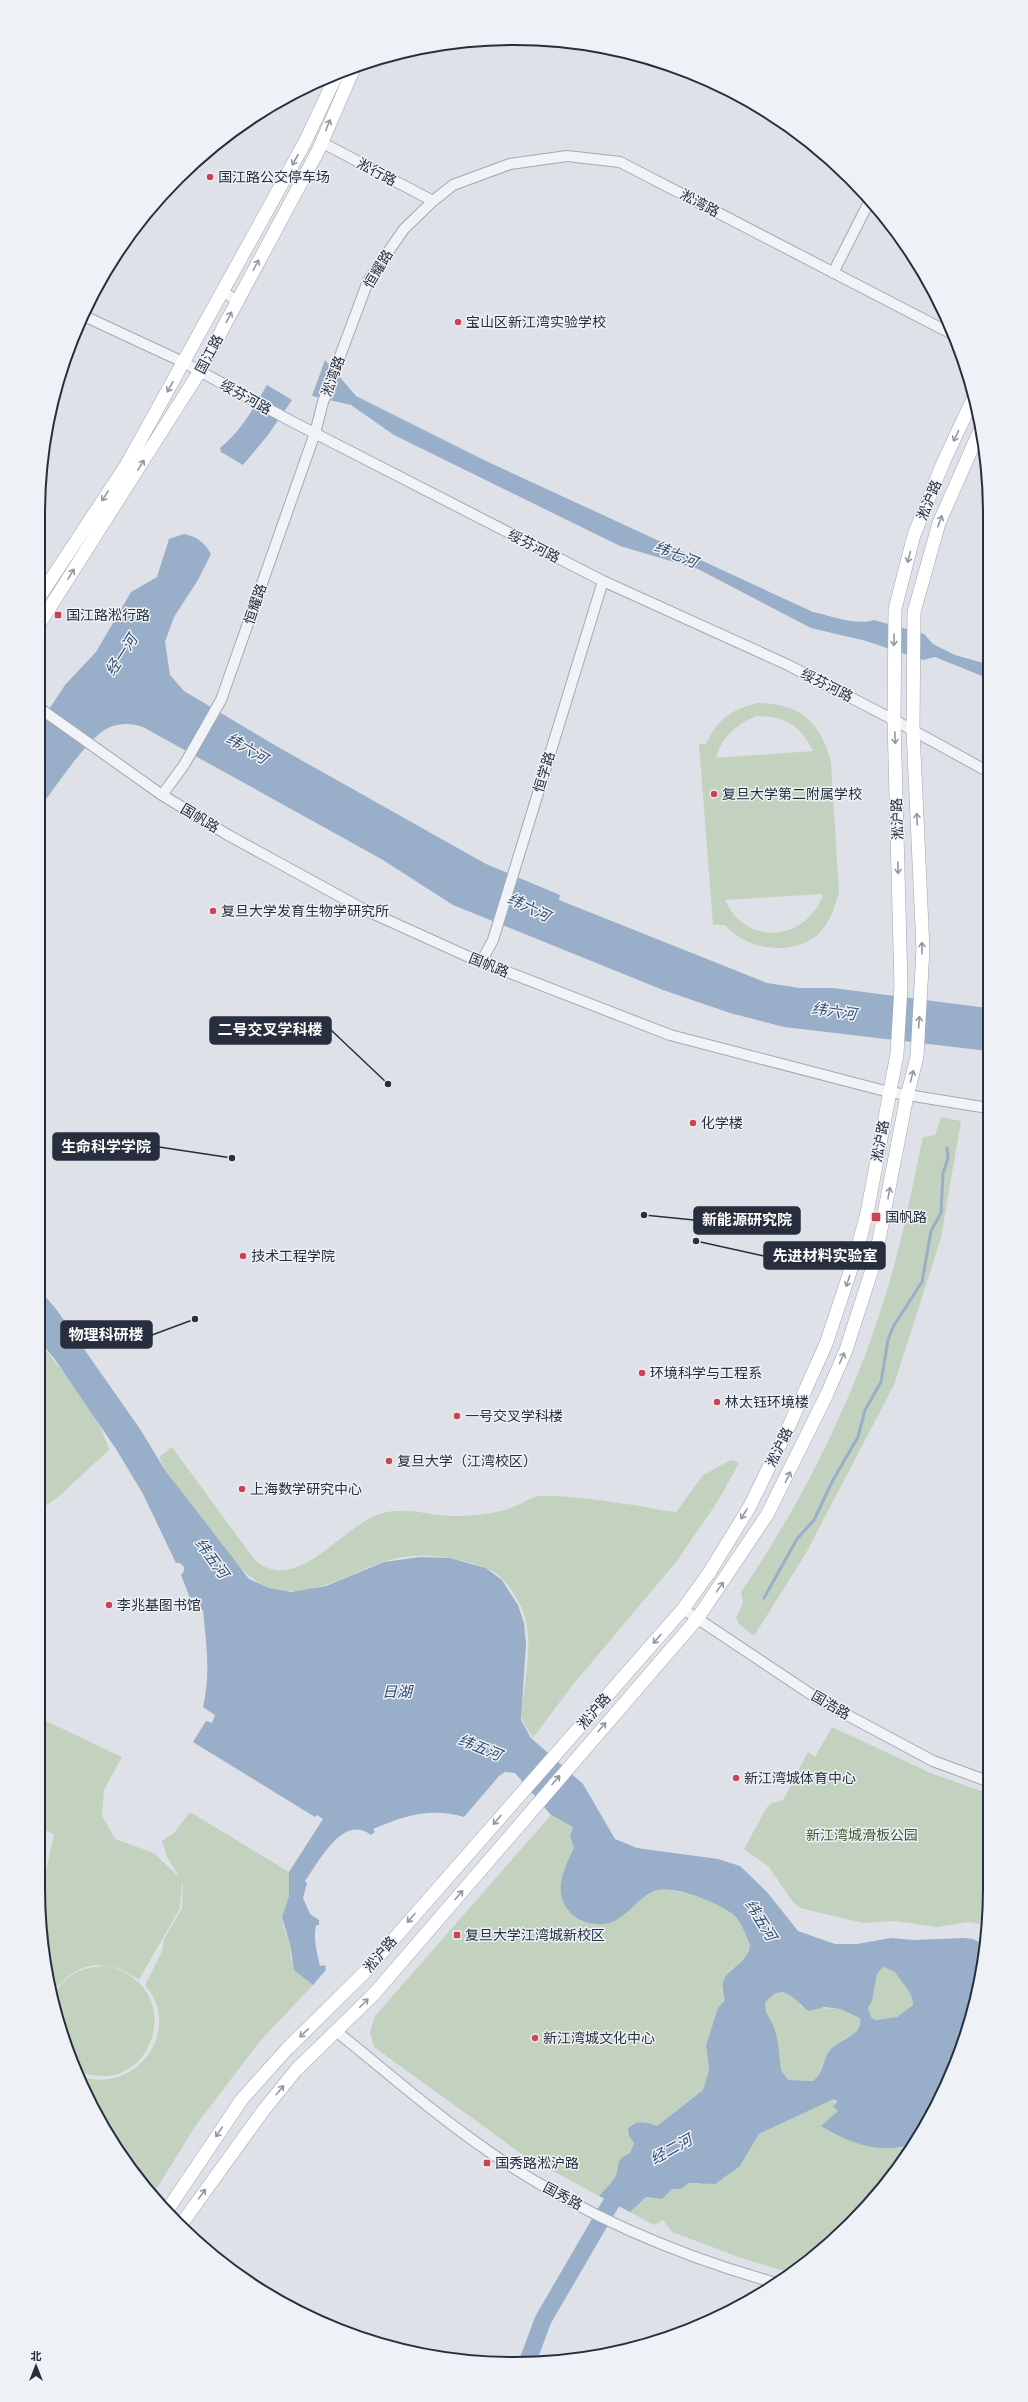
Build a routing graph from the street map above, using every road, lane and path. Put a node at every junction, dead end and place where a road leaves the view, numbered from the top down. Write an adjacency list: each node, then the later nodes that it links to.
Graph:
1 (351, 75): 3 (main road, 国江路, one-way to 1)
2 (333, 82): 7 (main road, 国江路, one-way to 7)
3 (321, 142): 4 (street, 淞行路); 8 (main road, 国江路, one-way to 3)
4 (433, 201): 6 (street, 淞湾路); 11 (street, 恒耀路)
5 (867, 205): 6 (street)
6 (833, 273): 10 (street, 淞湾路)
7 (222, 292): 8 (street); 12 (main road, 国江路)
8 (237, 300): 13 (main road, 国江路, one-way to 8)
9 (88, 318): 12 (street, 绥芬河路)
10 (945, 330)
11 (342, 349): 14 (street, 淞湾路)
12 (183, 362): 13 (street, 绥芬河路); 19 (main road, 国江路, one-way to 19)
13 (200, 371): 16 (street, 绥芬河路); 20 (main road, 国江路, one-way to 13)
14 (323, 402): 16 (street, 恒耀路)
15 (970, 405): 22 (main road, 淞沪路, one-way to 22)
16 (315, 433): 18 (street, 绥芬河路); 25 (street, 恒耀路)
17 (976, 438): 23 (main road, 淞沪路, one-way to 17)
18 (602, 580): 22 (street, 绥芬河路); 26 (street, 恒学路)
19 (45, 588)
20 (45, 615)
21 (45, 711): 25 (street, 国帆路)
22 (894, 720): 23 (street, 绥芬河路); 27 (main road, 淞沪路, one-way to 27)
23 (913, 730): 24 (street, 绥芬河路); 28 (main road, 淞沪路, one-way to 23)
24 (983, 769)
25 (162, 795): 26 (street, 国帆路)
26 (481, 962): 27 (street, 国帆路)
27 (889, 1092): 28 (street, 国帆路); 30 (main road, 淞沪路, one-way to 30)
28 (907, 1096): 29 (street, 国帆路); 31 (main road, 淞沪路, one-way to 28)
29 (983, 1107)
30 (683, 1609): 31 (street, 国浩路); 33 (main road, 淞沪路, one-way to 33)
31 (697, 1619): 32 (street, 国浩路); 34 (main road, 淞沪路, one-way to 31)
32 (983, 1779)
33 (321, 2017): 34 (main road, 国秀路); 35 (main road, 淞沪路, one-way to 35)
34 (336, 2031): 36 (main road, 淞沪路, one-way to 34); 37 (street, 国秀路)
35 (170, 2207)
36 (183, 2221)
37 (770, 2281)

